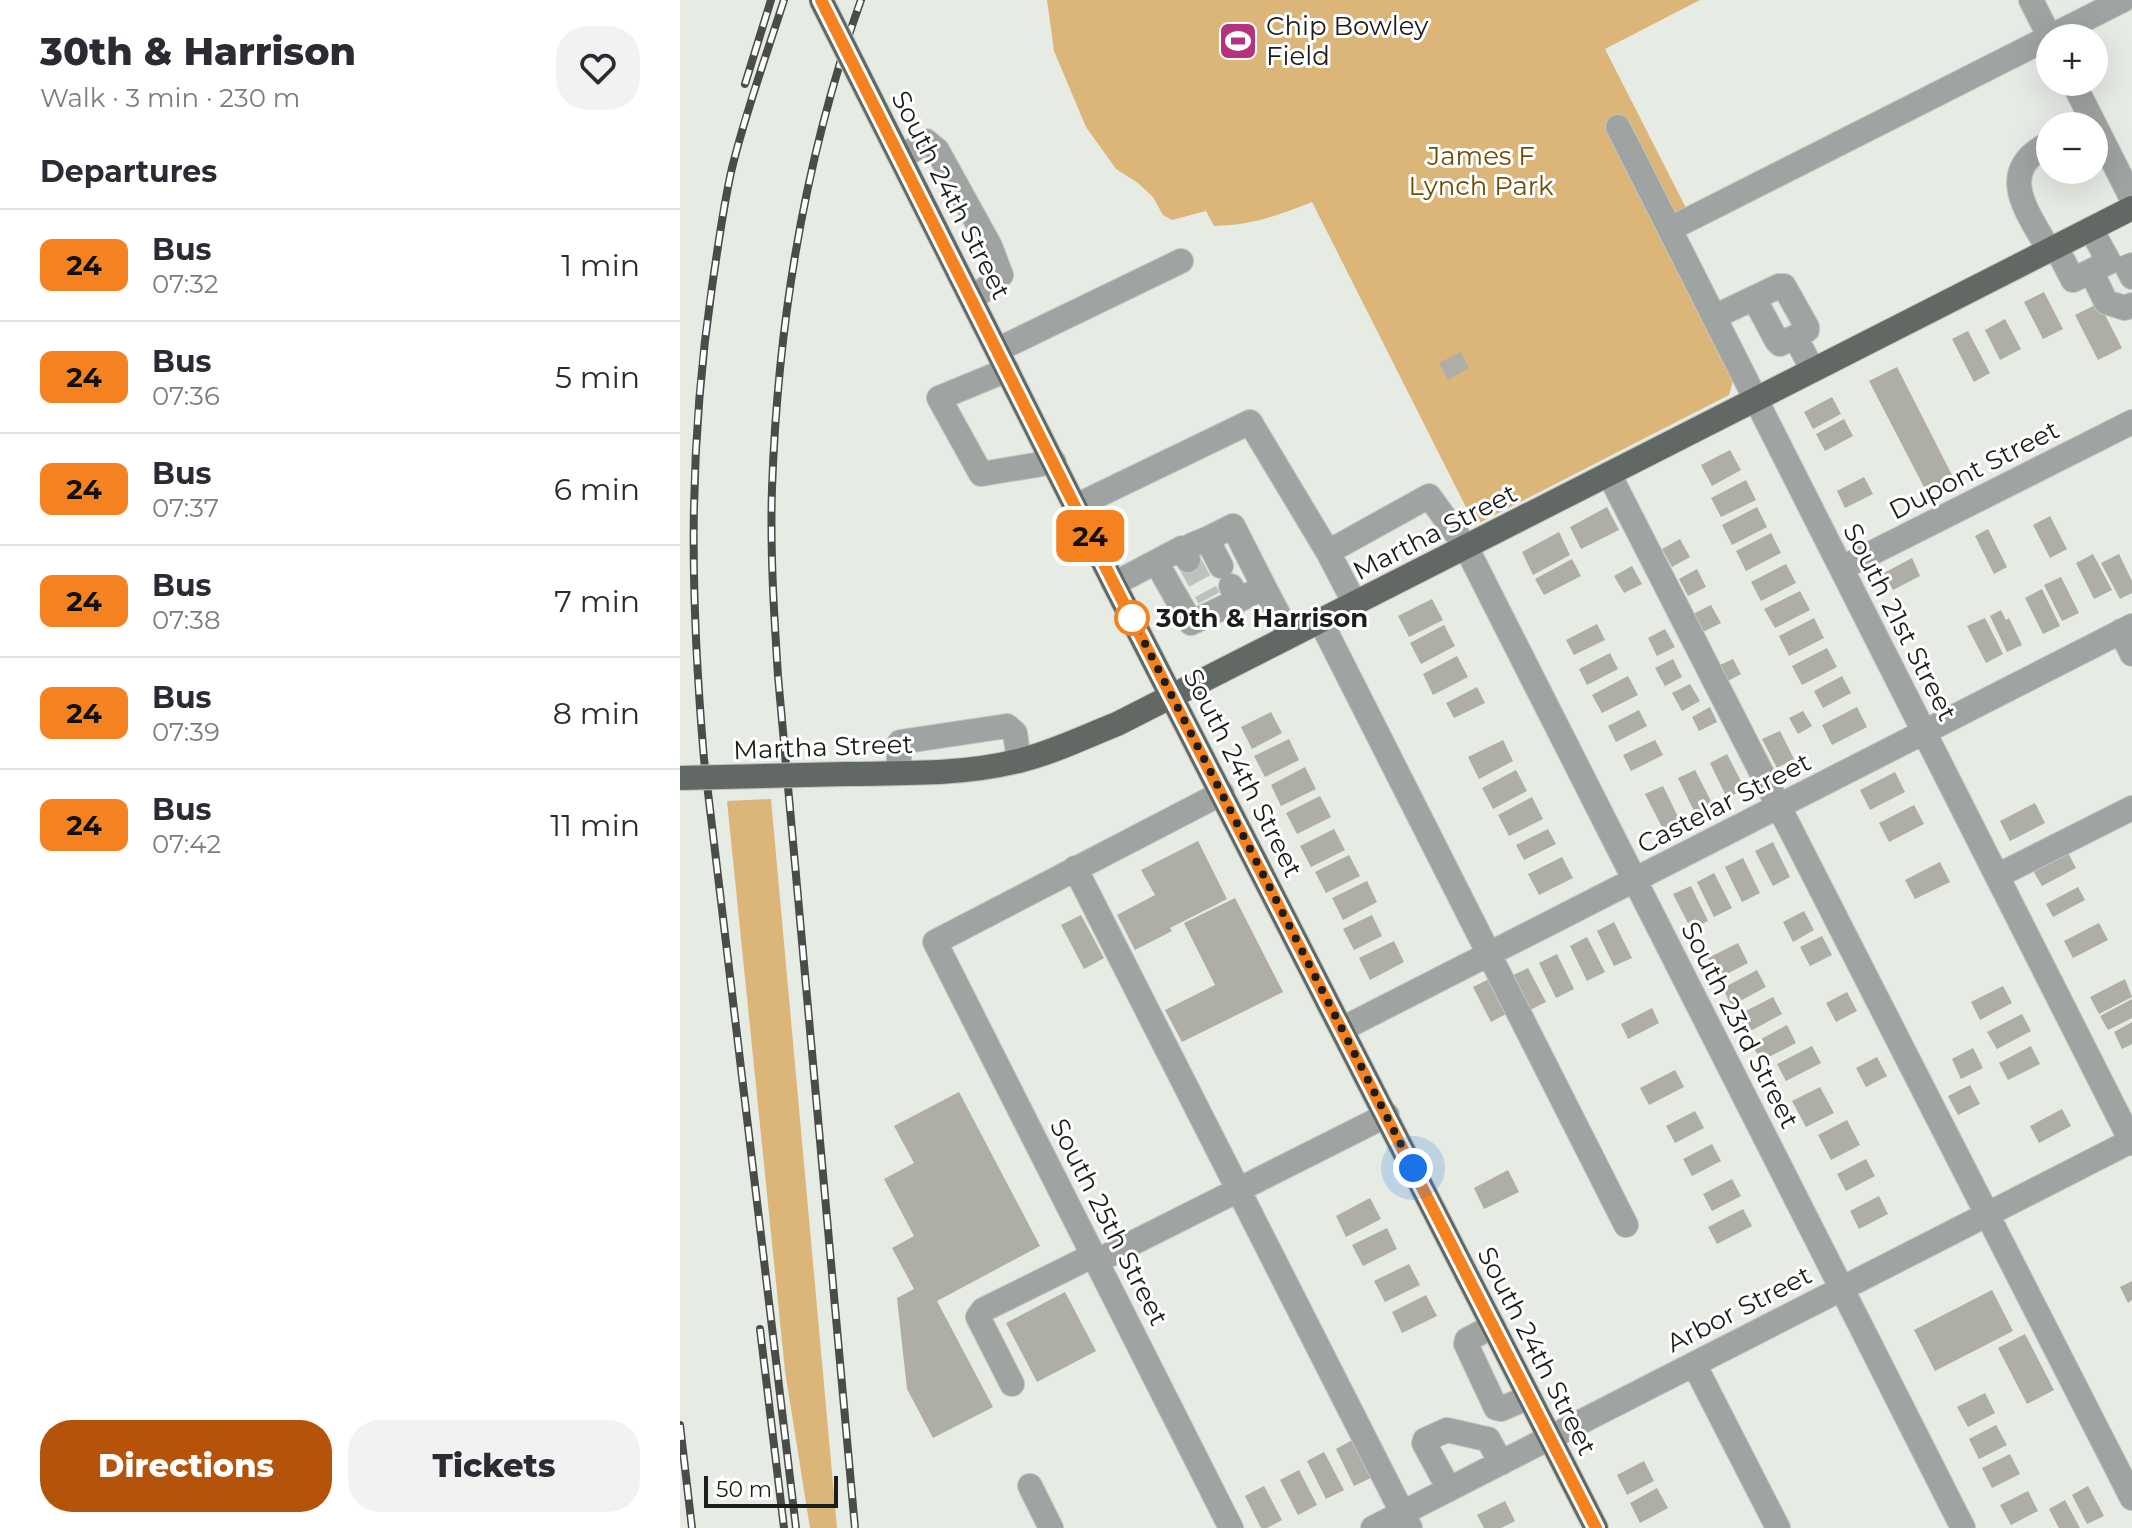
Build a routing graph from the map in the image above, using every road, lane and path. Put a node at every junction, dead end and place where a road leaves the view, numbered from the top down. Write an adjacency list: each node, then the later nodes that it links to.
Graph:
1 (821, 0): 8 (main road, South 24th Street, bridge)
2 (2031, 0): 4 (street)
3 (2123, 0): 5 (street)
4 (2043, 24)
5 (2076, 24)
6 (2036, 44): 13 (street)
7 (1618, 127): 13 (street, South 21st Street)
8 (896, 149): 19 (main road, South 24th Street); 19 (street)
9 (2036, 151): 15 (street)
10 (2108, 157): 11 (street)
11 (2132, 199)
12 (2132, 208): 14 (main road, Martha Street)
13 (1670, 229): 21 (street, South 21st Street)
14 (2091, 229): 15 (main road, Martha Street); 17 (street)
15 (2052, 248): 17 (street); 24 (main road, Martha Street)
16 (1181, 261): 23 (street)
17 (2118, 268): 20 (street)
18 (1754, 298): 21 (street); 22 (street); 22 (street)
19 (972, 300): 23 (main road, South 24th Street)
20 (2132, 305)
21 (1714, 317): 25 (street, South 21st Street)
22 (1795, 337): 24 (street)
23 (1002, 360): 27 (main road, South 24th Street); 27 (street)
24 (1813, 370): 25 (main road, Martha Street)
25 (1756, 399): 28 (main road, Martha Street); 34 (street, South 21st Street)
26 (2132, 422): 34 (street, Dupont Street)
27 (1054, 462): 29 (main road, South 24th Street)
28 (1609, 474): 31 (main road, Martha Street); 49 (street)
29 (1076, 506): 32 (street); 35 (main road, South 24th Street)
30 (1207, 539): 33 (street); 36 (street); 37 (street)
31 (1466, 547): 32 (street, South 23rd Street); 38 (main road, Martha Street); 53 (street, South 23rd Street)
32 (1328, 552): 38 (street)
33 (1156, 562): 35 (street); 36 (street)
34 (1842, 568): 44 (street, South 21st Street)
35 (1114, 584): 43 (main road, South 24th Street)
36 (1230, 584): 37 (street)
37 (1264, 587): 41 (street)
38 (1355, 604): 39 (main road, Martha Street)
39 (1321, 622): 41 (main road, Martha Street); 54 (street)
40 (2126, 628): 42 (street); 44 (street, Castelar Street)
41 (1290, 636): 43 (main road, Martha Street)
42 (2132, 654)
43 (1172, 698): 45 (main road, Martha Street); 48 (main road, South 24th Street)
44 (1924, 732): 49 (street, Castelar Street); 52 (street, South 21st Street)
45 (1019, 761): 46 (main road, Martha Street); 46 (street)
46 (898, 773): 47 (main road, Martha Street, bridge)
47 (680, 778)
48 (1222, 793): 51 (street); 55 (main road, South 24th Street)
49 (1778, 806): 53 (street, Castelar Street); 59 (street)
50 (2132, 808): 52 (street)
51 (1075, 868): 58 (street); 61 (street, South 25th Street)
52 (1997, 876): 57 (street, South 21st Street)
53 (1635, 880): 54 (street, Castelar Street); 62 (street, South 23rd Street)
54 (1489, 954): 55 (street, Castelar Street); 60 (street)
55 (1342, 1029): 56 (main road, South 24th Street)
56 (1387, 1115): 58 (street); 63 (main road, South 24th Street)
57 (2132, 1142): 59 (street, Arbor Street)
58 (1239, 1190): 61 (street); 72 (street)
59 (1987, 1214): 62 (street, Arbor Street); 71 (street)
60 (1626, 1225)
61 (1096, 1258): 65 (street); 75 (street, South 25th Street)
62 (1842, 1288): 64 (street, Arbor Street); 73 (street, South 23rd Street)
63 (1493, 1326): 66 (main road, South 24th Street); 66 (street)
64 (1694, 1364): 67 (street, Arbor Street); 78 (street)
65 (1012, 1384)
66 (1529, 1397): 67 (main road, South 24th Street)
67 (1550, 1438): 68 (street, Arbor Street); 77 (main road, South 24th Street)
68 (1501, 1463): 70 (street, Arbor Street); 70 (street)
69 (1030, 1486): 74 (street)
70 (1449, 1489): 72 (street, Arbor Street)
71 (2132, 1498)
72 (1407, 1520): 76 (street, Arbor Street)
73 (1957, 1526)
74 (1051, 1528)
75 (1231, 1528)
76 (1373, 1528)
77 (1596, 1528)
78 (1778, 1528)

